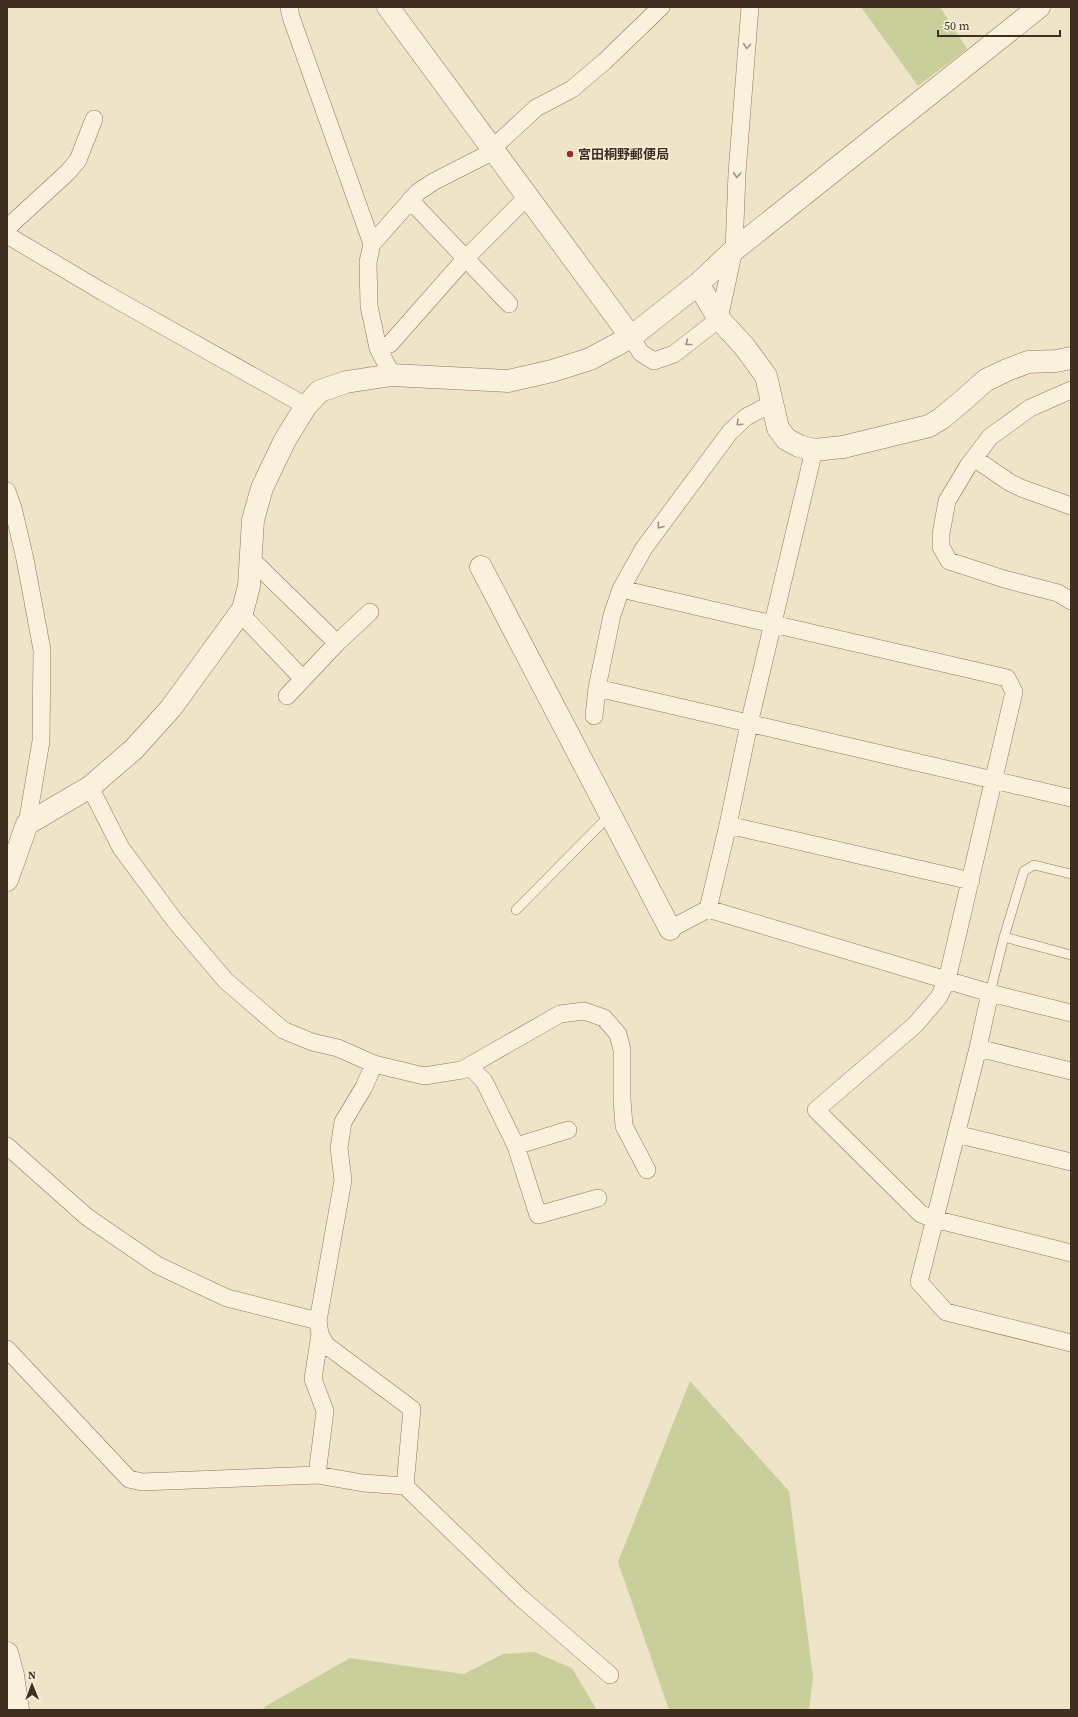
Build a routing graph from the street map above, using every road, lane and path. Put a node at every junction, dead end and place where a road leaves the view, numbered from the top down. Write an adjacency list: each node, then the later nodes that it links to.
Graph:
1 (289, 7): 12 (street)
2 (388, 7): 7 (street)
3 (661, 7): 7 (street)
4 (750, 7): 13 (street, one-way to 13)
5 (1039, 7): 13 (street)
6 (94, 119): 10 (street)
7 (493, 149): 8 (street); 9 (street)
8 (527, 197): 14 (street); 18 (street)
9 (410, 200): 12 (street); 14 (street)
10 (7, 228)
11 (7, 235): 24 (street)
12 (372, 244): 19 (street)
13 (734, 250): 15 (street); 17 (street)
14 (465, 259): 16 (street); 19 (street)
15 (698, 284): 17 (street); 18 (street)
16 (509, 304)
17 (719, 319): 18 (street, one-way to 18); 23 (street)
18 (631, 337): 21 (street)
19 (378, 348): 21 (street)
20 (1071, 358): 25 (street)
21 (392, 375): 24 (street)
22 (1071, 390): 26 (street)
23 (773, 404): 25 (street); 31 (street, one-way to 31)
24 (306, 406): 29 (street)
25 (814, 450): 35 (street)
26 (974, 458): 28 (street); 32 (street)
27 (7, 491): 46 (street)
28 (1071, 506)
29 (250, 558): 34 (street); 36 (street)
30 (481, 567): 45 (street)
31 (621, 589): 35 (street); 38 (street)
32 (1068, 593)
33 (370, 612): 36 (street)
34 (240, 613): 37 (street); 43 (street)
35 (773, 624): 41 (street); 42 (street)
36 (337, 643): 37 (street)
37 (303, 679): 39 (street)
38 (597, 688): 40 (street); 41 (street)
39 (287, 696)
40 (594, 716)
41 (749, 724): 42 (street); 47 (street)
42 (993, 780): 44 (street); 50 (street)
43 (90, 787): 46 (street); 60 (street)
44 (1071, 798)
45 (611, 814): 52 (lane); 53 (street)
46 (27, 824): 49 (street)
47 (728, 825): 50 (street); 51 (street)
48 (1071, 874): 54 (lane)
49 (7, 880)
50 (971, 881): 56 (street)
51 (708, 909): 53 (street); 56 (street)
52 (516, 910)
53 (670, 929)
54 (1004, 938): 55 (lane); 57 (lane)
55 (1071, 955)
56 (947, 980): 57 (street); 70 (street)
57 (990, 993): 58 (street); 59 (street)
58 (1071, 1013)
59 (978, 1048): 62 (street); 64 (street)
60 (374, 1064): 61 (street); 72 (street)
61 (469, 1066): 66 (street); 68 (street)
62 (1071, 1071)
63 (568, 1130): 66 (street)
64 (956, 1134): 67 (street); 70 (street)
65 (7, 1146): 72 (street)
66 (516, 1146): 69 (street)
67 (1071, 1162)
68 (647, 1170)
69 (598, 1198)
70 (934, 1219): 71 (street); 73 (street)
71 (1071, 1252)
72 (319, 1328): 75 (street); 76 (street)
73 (1071, 1343)
74 (7, 1349): 75 (street)
75 (317, 1475): 76 (street)
76 (404, 1486): 78 (street)
77 (7, 1653): 79 (street)
78 (610, 1675)
79 (18, 1710)

